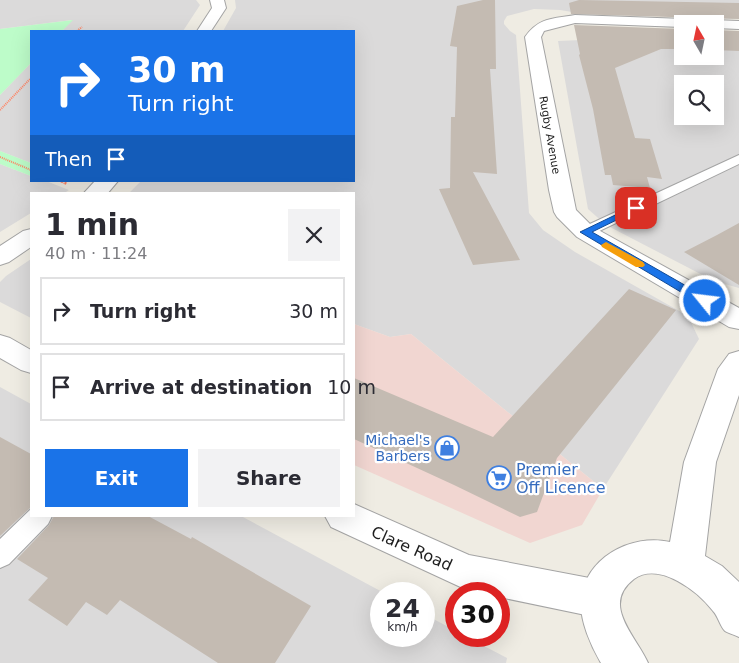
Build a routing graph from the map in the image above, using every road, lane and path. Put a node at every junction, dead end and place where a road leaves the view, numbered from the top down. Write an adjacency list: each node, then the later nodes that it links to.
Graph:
1 (217, 0): 7 (street)
2 (674, 23): 15 (street, Rugby Avenue)
3 (724, 24): 4 (street)
4 (739, 25)
5 (82, 26): 6 (path)
6 (78, 30)
7 (205, 30)
8 (30, 79): 9 (path)
9 (0, 110)
10 (0, 157): 12 (path)
11 (739, 159): 15 (lane)
12 (30, 170)
13 (107, 182): 14 (street)
14 (96, 192)
15 (585, 232): 18 (street, Rugby Avenue)
16 (30, 237): 17 (street)
17 (0, 257)
18 (739, 320)
19 (0, 345): 21 (street)
20 (739, 361): 25 (street)
21 (30, 362)
22 (39, 517): 24 (lane)
23 (345, 517): 26 (street, Clare Road)
24 (0, 556)
25 (685, 564): 26 (street); 27 (street)
26 (600, 599): 28 (street)
27 (739, 617)
28 (627, 663)

